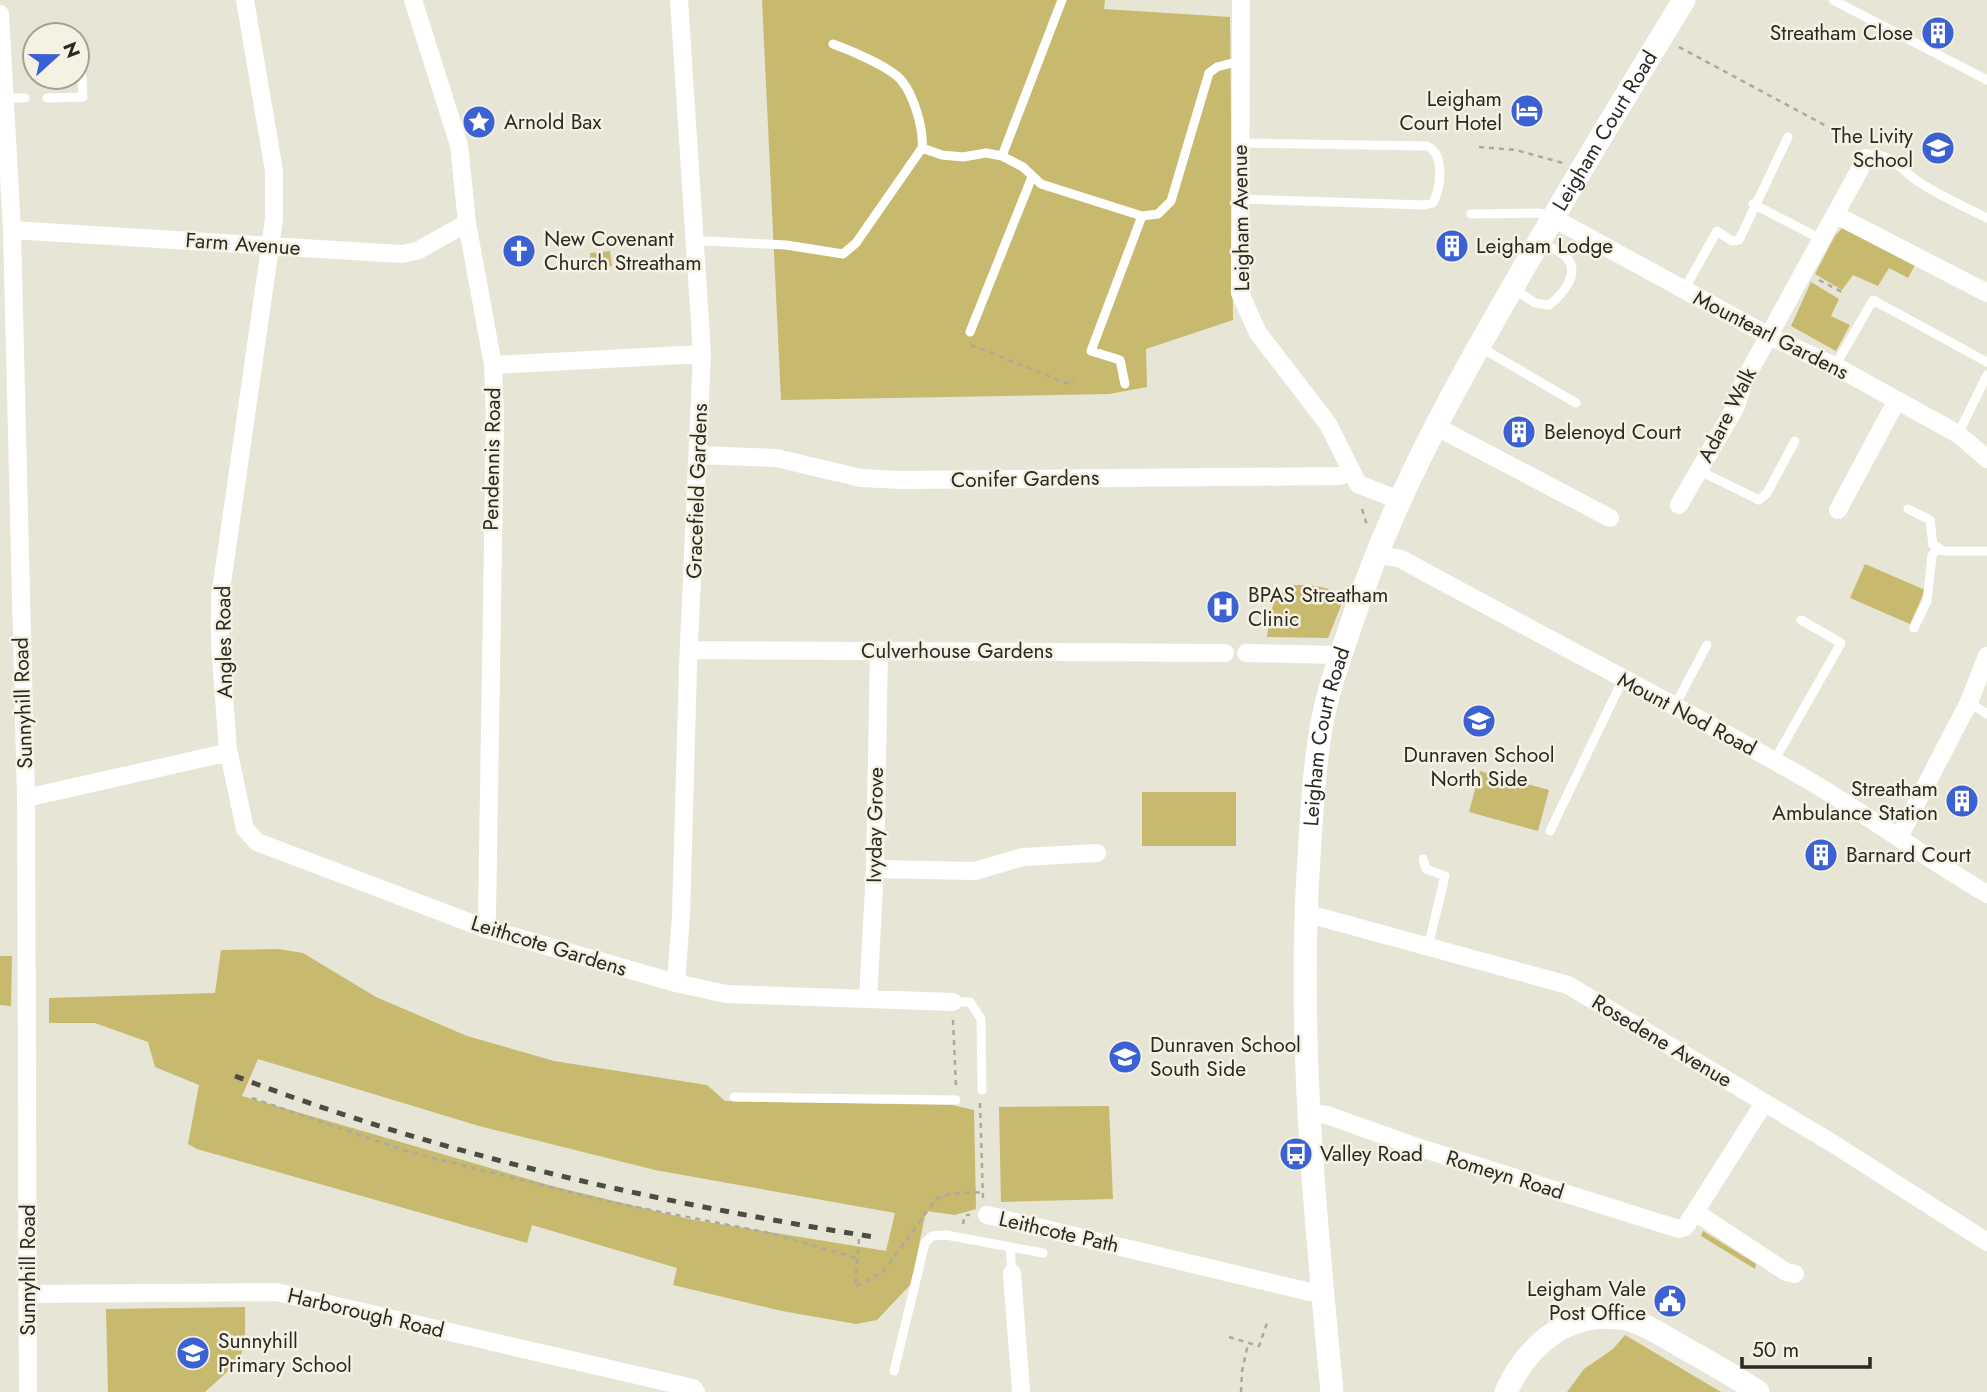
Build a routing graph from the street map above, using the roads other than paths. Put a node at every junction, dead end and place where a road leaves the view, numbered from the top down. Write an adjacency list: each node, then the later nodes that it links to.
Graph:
1 (245, 0): 35 (street, Angles Road)
2 (413, 0): 30 (street, Pendennis Road)
3 (679, 0): 34 (street, Gracefield Gardens)
4 (1062, 0): 20 (lane)
5 (1241, 0): 10 (street, Leigham Avenue)
6 (1684, 0): 28 (street, Leigham Court Road)
7 (1833, 0): 11 (lane)
8 (0, 14): 13 (street, Sunnyhill Road)
9 (833, 44): 18 (lane)
10 (1240, 61): 17 (street, Leigham Avenue); 27 (lane)
11 (1987, 80)
12 (83, 91): 15 (lane)
13 (4, 98): 14 (lane); 21 (street, Sunnyhill Road)
14 (25, 98)
15 (47, 98)
16 (1788, 137): 24 (lane)
17 (1239, 143): 23 (street, Leigham Avenue); 23 (lane)
18 (922, 148): 20 (lane); 34 (lane)
19 (1864, 154): 26 (street, Adare Walk); 29 (lane)
20 (1002, 156): 22 (lane)
21 (3, 159): 31 (street, Sunnyhill Road)
22 (1032, 177): 27 (lane); 39 (lane)
23 (1238, 199): 56 (street, Leigham Avenue)
24 (1753, 204): 32 (lane); 37 (lane)
25 (1471, 214): 28 (lane)
26 (1836, 215): 32 (street, Adare Walk); 38 (street)
27 (1142, 216): 47 (lane)
28 (1551, 217): 33 (street, Leigham Court Road); 37 (street, Mountearl Gardens)
29 (1987, 218)
30 (467, 223): 35 (street, Farm Avenue); 44 (street, Pendennis Road)
31 (12, 230): 35 (street, Farm Avenue); 80 (street, Sunnyhill Road)
32 (1823, 240): 40 (street, Adare Walk)
33 (1538, 241): 36 (street, Leigham Court Road); 36 (lane)
34 (695, 244): 42 (street, Gracefield Gardens)
35 (271, 245): 78 (street, Angles Road)
36 (1512, 287): 41 (street, Leigham Court Road)
37 (1684, 290): 40 (street, Mountearl Gardens)
38 (1987, 293)
39 (970, 332)
40 (1769, 336): 45 (street, Mountearl Gardens); 55 (street, Adare Walk)
41 (1479, 346): 49 (lane); 50 (street, Leigham Court Road)
42 (702, 354): 44 (street); 53 (street, Gracefield Gardens)
43 (1987, 362): 45 (lane)
44 (493, 365): 88 (street, Pendennis Road)
45 (1835, 366): 48 (street, Mountearl Gardens)
46 (1987, 375): 51 (lane)
47 (1125, 384)
48 (1896, 402): 51 (street, Mountearl Gardens); 60 (street)
49 (1576, 403)
50 (1435, 426): 57 (street, Leigham Court Road); 61 (street)
51 (1958, 434): 54 (street, Mountearl Gardens)
52 (1795, 441): 55 (lane)
53 (699, 454): 56 (street, Conifer Gardens); 68 (street, Gracefield Gardens)
54 (1987, 459)
55 (1700, 471): 58 (street, Adare Walk)
56 (1355, 478): 57 (street)
57 (1399, 500): 64 (street, Leigham Court Road)
58 (1679, 505)
59 (1908, 509): 62 (lane)
60 (1838, 510)
61 (1610, 518)
62 (1938, 547): 63 (lane); 66 (lane)
63 (1987, 551)
64 (1377, 554): 72 (street, Leigham Court Road); 74 (street, Mount Nod Road)
65 (1801, 620): 79 (lane)
66 (1914, 628)
67 (1707, 645): 76 (lane)
68 (689, 650): 69 (street, Culverhouse Gardens); 90 (street, Gracefield Gardens)
69 (878, 650): 70 (street, Culverhouse Gardens); 85 (street, Ivyday Grove)
70 (1225, 653)
71 (1245, 653): 72 (street)
72 (1339, 655): 87 (street, Leigham Court Road)
73 (1987, 656): 75 (street)
74 (1623, 679): 76 (street, Mount Nod Road); 81 (lane)
75 (1969, 702): 77 (lane); 82 (street)
76 (1674, 707): 79 (street, Mount Nod Road)
77 (1987, 714)
78 (228, 749): 80 (street); 88 (street, Leithcote Gardens)
79 (1774, 761): 82 (street, Mount Nod Road)
80 (26, 798): 106 (street, Sunnyhill Road)
81 (1550, 831)
82 (1899, 837): 86 (street, Mount Nod Road)
83 (1097, 853): 85 (street)
84 (1423, 859): 89 (lane)
85 (875, 869): 91 (street, Ivyday Grove)
86 (1987, 894)
87 (1305, 914): 89 (street, Rosedene Avenue); 97 (street, Leigham Court Road)
88 (484, 928): 90 (street, Leithcote Gardens)
89 (1428, 947): 96 (street, Rosedene Avenue)
90 (676, 983): 91 (street, Leithcote Gardens)
91 (868, 999): 92 (street, Leithcote Gardens)
92 (953, 1002): 93 (lane)
93 (982, 1090)
94 (734, 1097): 95 (lane)
95 (956, 1100)
96 (1764, 1103): 98 (street, Romeyn Road); 100 (street, Rosedene Avenue)
97 (1309, 1113): 98 (street, Romeyn Road); 105 (street, Leigham Court Road)
98 (1695, 1212): 104 (street)
99 (987, 1215): 105 (street, Leithcote Path)
100 (1987, 1242)
101 (1010, 1247): 102 (lane); 103 (lane); 107 (lane)
102 (1044, 1253)
103 (1012, 1273): 110 (street)
104 (1795, 1274)
105 (1322, 1290): 111 (street, Leigham Court Road)
106 (27, 1294): 108 (street, Sunnyhill Road); 109 (street, Harborough Road)
107 (894, 1371)
108 (28, 1392)
109 (696, 1392)
110 (1021, 1392)
111 (1332, 1392)
112 (1506, 1392): 113 (street)
113 (1758, 1392)

